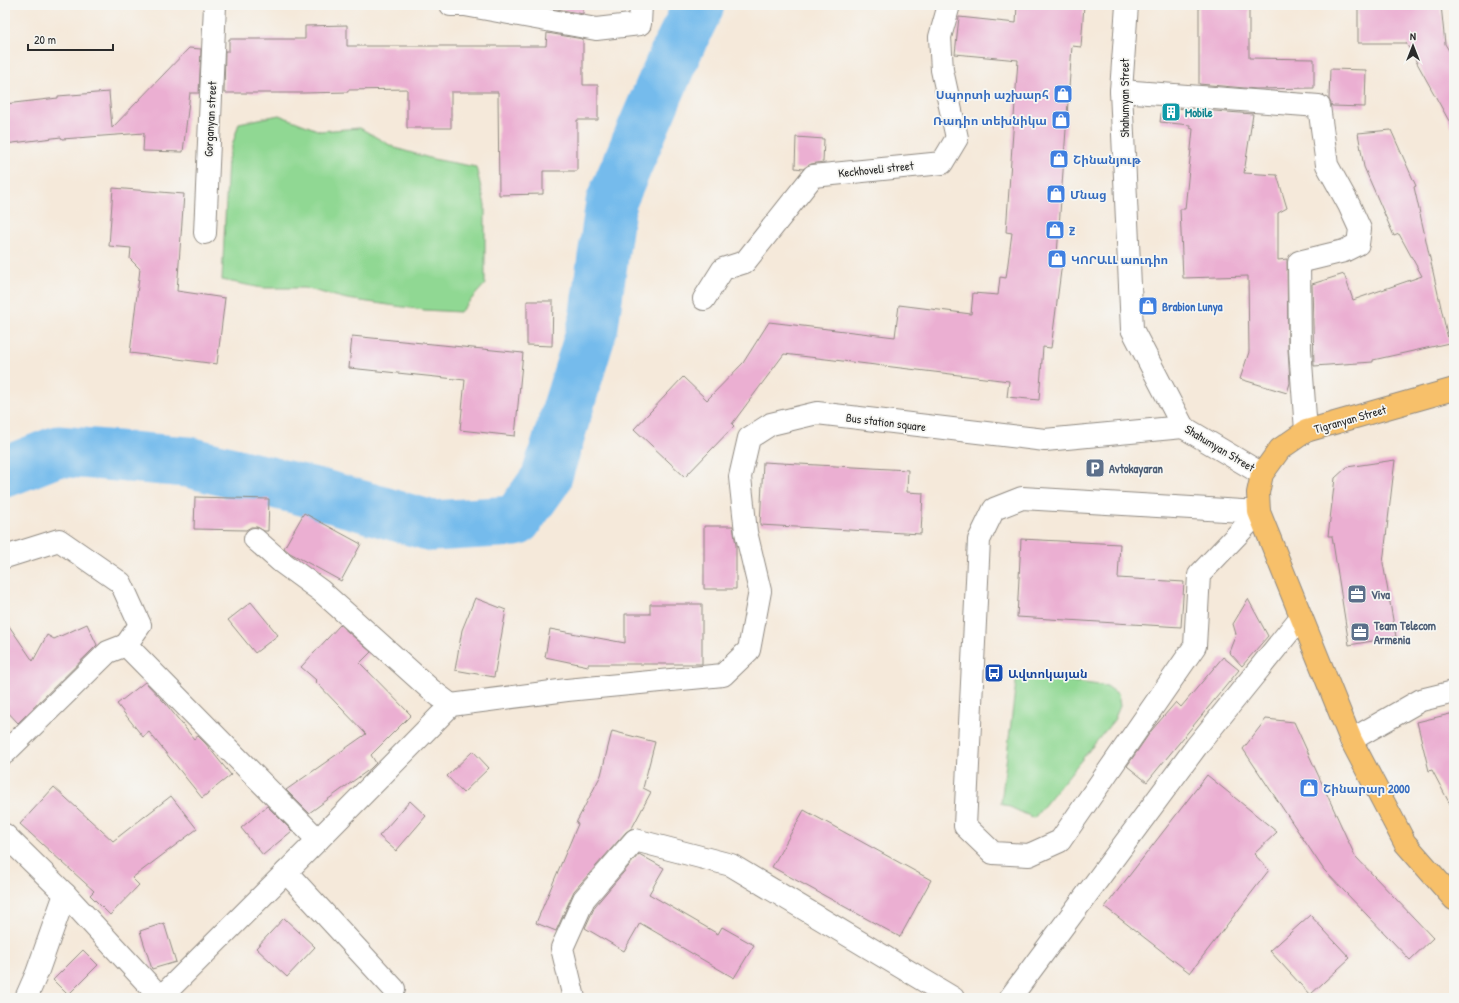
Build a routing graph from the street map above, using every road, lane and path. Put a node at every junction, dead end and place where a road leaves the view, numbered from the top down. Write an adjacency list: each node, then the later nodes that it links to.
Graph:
1 (215, 5): 8 (street, Gorganyan street)
2 (451, 5): 3 (street)
3 (465, 5): 6 (street)
4 (949, 5): 9 (street, Keckhoveli street)
5 (1127, 5): 7 (street, Shahumyan Street)
6 (641, 14)
7 (1122, 91): 11 (street, Shahumyan Street); 12 (street)
8 (205, 233)
9 (704, 299)
10 (1454, 389): 12 (highway, Tigranyan Street)
11 (1183, 427): 13 (street, Shahumyan Street); 20 (street, Bus station square)
12 (1306, 431): 13 (highway, Tigranyan Street)
13 (1262, 474): 14 (highway, Shahumyan Street)
14 (1259, 512): 14 (street); 17 (highway, Shahumyan Street)
15 (255, 539): 20 (street)
16 (5, 557): 18 (street)
17 (1301, 616): 21 (highway, Shahumyan Street); 33 (street)
18 (126, 645): 22 (street); 24 (street)
19 (1454, 692): 21 (street)
20 (451, 705): 24 (street)
21 (1351, 740): 27 (highway, Shahumyan Street)
22 (5, 753)
23 (5, 835): 26 (street)
24 (318, 840): 25 (street)
25 (286, 872): 28 (street); 30 (street)
26 (65, 894): 29 (street); 30 (street)
27 (1454, 899)
28 (394, 989)
29 (26, 998)
30 (160, 998)
31 (574, 998): 32 (street)
32 (953, 998)
33 (1010, 998)

